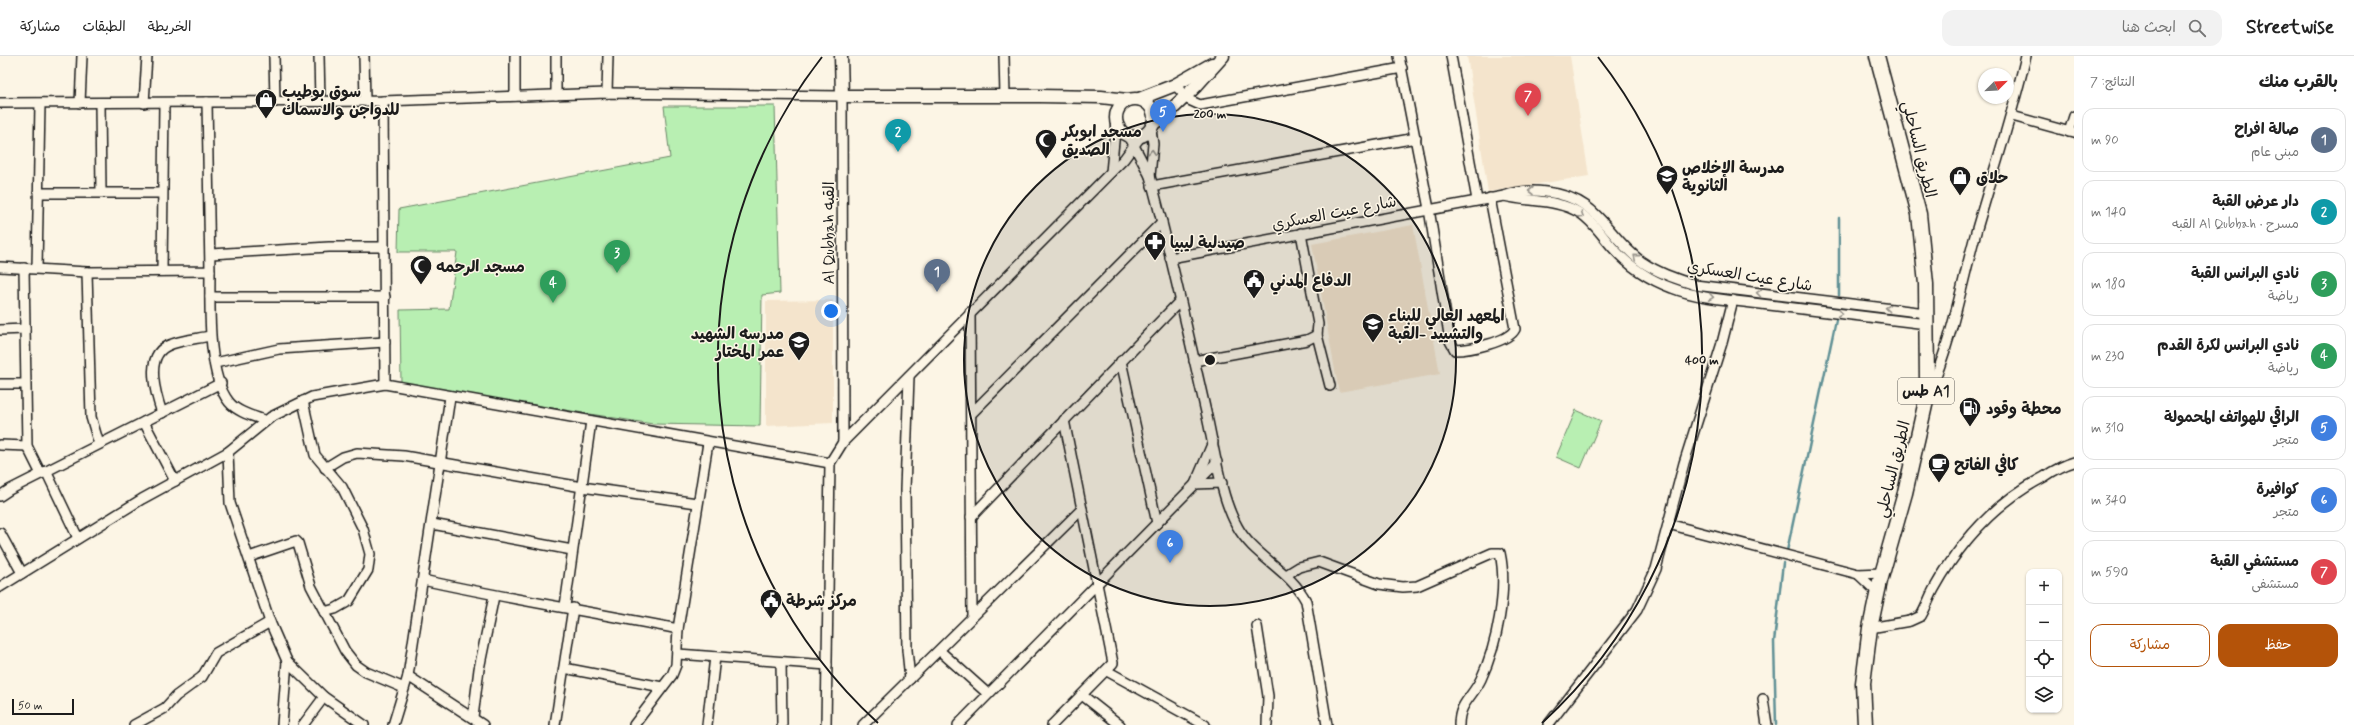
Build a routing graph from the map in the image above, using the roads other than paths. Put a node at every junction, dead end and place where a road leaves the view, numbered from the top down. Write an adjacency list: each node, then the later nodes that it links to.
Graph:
1 (82, 56): 31 (street)
2 (147, 56): 33 (street)
3 (319, 56): 25 (street)
4 (364, 56): 26 (street)
5 (515, 56): 20 (street)
6 (556, 56): 19 (street)
7 (608, 56): 18 (street)
8 (841, 56): 21 (main road)
9 (1004, 56): 22 (street)
10 (1400, 56): 16 (street)
11 (1451, 56): 52 (street)
12 (1877, 56): 72 (highway, الطريق الساحلي / طس A1)
13 (2026, 56): 36 (street)
14 (275, 57): 29 (street)
15 (1220, 59): 17 (main road); 23 (main road)
16 (1402, 68): 23 (street); 42 (street)
17 (1175, 85): 23 (street); 24 (main road)
18 (607, 93): 19 (street); 21 (street)
19 (556, 95): 20 (street)
20 (515, 96): 27 (street)
21 (842, 96): 22 (main road); 96 (street, Al Qubbah القبه)
22 (1005, 96): 24 (main road)
23 (1186, 96): 39 (main road)
24 (1133, 100): 38 (main road); 39 (main road)
25 (320, 101): 26 (street); 29 (street)
26 (365, 101): 27 (street)
27 (383, 101): 56 (street)
28 (207, 102): 29 (street); 34 (street); 57 (street)
29 (275, 102)
30 (0, 103): 35 (street)
31 (80, 103): 32 (street); 35 (street)
32 (100, 103): 33 (street); 47 (street)
33 (144, 103): 34 (street)
34 (164, 103): 49 (street)
35 (40, 104): 48 (street)
36 (2012, 116): 40 (street); 89 (street)
37 (2074, 116): 40 (street)
38 (1116, 121): 41 (main road); 44 (street)
39 (1148, 129): 41 (main road); 43 (street); 45 (street, one-way to 39)
40 (2072, 132)
41 (1129, 136): 43 (street)
42 (1416, 138): 46 (street); 53 (street)
43 (1134, 147): 44 (street); 45 (street)
44 (1110, 172): 71 (street)
45 (1150, 176): 46 (street)
46 (1152, 186): 54 (street)
47 (101, 192): 48 (street); 49 (street)
48 (38, 193): 61 (street)
49 (162, 193): 62 (street)
50 (1504, 196): 51 (street, شارع عيت العسكري); 65 (street, شارع عيت العسكري, one-way to 50); 66 (street, شارع عيت العسكري, one-way to 66)
51 (1490, 198): 52 (street, شارع عيت العسكري); 53 (street)
52 (1477, 200): 53 (street, شارع عيت العسكري)
53 (1429, 209): 55 (street, شارع عيت العسكري)
54 (1162, 222): 58 (street); 91 (street)
55 (1301, 233): 58 (street, شارع عيت العسكري); 75 (street)
56 (384, 247): 57 (street); 68 (street)
57 (211, 254): 63 (street)
58 (1170, 258): 70 (street)
59 (0, 267): 60 (street)
60 (24, 268): 61 (street); 73 (street)
61 (37, 268): 64 (street)
62 (162, 271): 63 (street); 64 (street)
63 (210, 271): 67 (street)
64 (87, 272): 99 (street)
65 (1695, 285): 66 (street); 72 (street, شارع عيت العسكري, one-way to 65)
66 (1693, 294): 69 (street, شارع عيت العسكري, one-way to 69)
67 (210, 297): 68 (street); 76 (street)
68 (385, 298): 77 (street)
69 (1732, 300): 72 (street, شارع عيت العسكري, one-way to 72); 120 (street)
70 (1180, 301): 78 (street); 79 (street)
71 (970, 312): 81 (street); 91 (street)
72 (1926, 318): 89 (highway, الطريق الساحلي / طس A1)
73 (25, 329): 74 (street); 84 (street)
74 (0, 330)
75 (1317, 335): 79 (street); 86 (street)
76 (210, 336): 80 (street); 90 (street)
77 (385, 342): 80 (street); 85 (street)
78 (1121, 361): 93 (street); 118 (street)
79 (1194, 361): 97 (street)
80 (215, 363): 82 (street)
81 (909, 376): 96 (street); 150 (street)
82 (220, 383): 90 (street); 92 (street)
83 (0, 384): 84 (street)
84 (25, 384): 101 (street)
85 (385, 384): 87 (street); 88 (street)
86 (1330, 386)
87 (450, 397): 94 (street); 103 (street)
88 (303, 401): 92 (street); 107 (street)
89 (1926, 401): 126 (highway, الطريق الساحلي / طس A1)
90 (162, 412): 95 (street)
91 (972, 413): 117 (street)
92 (264, 420): 102 (street)
93 (1064, 420): 116 (street); 117 (street)
94 (591, 421): 98 (street); 112 (street)
95 (144, 422): 99 (street); 109 (street)
96 (843, 442): 106 (street)
97 (1213, 442): 104 (street); 111 (street)
98 (708, 443): 106 (street); 115 (street)
99 (99, 444): 108 (street)
100 (0, 445): 101 (street)
101 (27, 446): 108 (street)
102 (228, 452): 109 (street); 124 (street)
103 (440, 461): 107 (street); 112 (street); 119 (street)
104 (1217, 462): 110 (street); 111 (street)
105 (2074, 462): 139 (street)
106 (830, 463): 146 (street)
107 (325, 468): 135 (street)
108 (44, 473): 113 (street); 122 (street)
109 (175, 481): 122 (street)
110 (1222, 483): 111 (street); 128 (street)
111 (1195, 484): 118 (street)
112 (582, 487): 115 (street); 123 (street)
113 (4, 489): 114 (street)
114 (0, 496)
115 (697, 503): 140 (street)
116 (1082, 509): 130 (street); 136 (street)
117 (971, 517): 136 (street)
118 (1157, 523): 130 (street)
119 (432, 524): 123 (street); 129 (street)
120 (1668, 524): 127 (street); 178 (street)
121 (0, 533): 125 (street)
122 (78, 538): 125 (street)
123 (572, 550): 134 (street)
124 (249, 557): 135 (street); 137 (street)
125 (22, 573): 131 (street)
126 (1882, 573): 127 (street); 132 (highway, الطريق الساحلي / طس A1)
127 (1858, 574): 132 (street)
128 (1286, 575): 176 (street); 177 (street)
129 (423, 580): 133 (street); 149 (street)
130 (1097, 584): 148 (street); 153 (street)
131 (0, 587)
132 (1878, 592): 139 (highway, الطريق الساحلي / طس A1)
133 (494, 596): 134 (street); 157 (street)
134 (569, 607): 140 (street); 147 (street)
135 (324, 612): 152 (street)
136 (972, 617): 141 (street)
137 (270, 622): 144 (street); 159 (street)
138 (1257, 626): 175 (street)
139 (1870, 628): 158 (highway, الطريق الساحلي / طس A1)
140 (678, 629): 142 (street)
141 (940, 651): 150 (street); 153 (street)
142 (678, 654): 143 (street); 151 (street)
143 (715, 657): 145 (street); 167 (street)
144 (287, 661): 155 (street); 160 (street)
145 (781, 662): 146 (street); 168 (street)
146 (827, 665): 169 (street)
147 (564, 668): 151 (street); 165 (street)
148 (1107, 671): 154 (street); 174 (street)
149 (408, 676): 152 (street); 157 (street)
150 (910, 679): 170 (street)
151 (662, 687): 166 (street)
152 (404, 688): 163 (street)
153 (988, 694): 171 (street)
154 (1082, 695): 172 (street); 173 (street)
155 (324, 697): 161 (street); 162 (street)
156 (1763, 699): 179 (street)
157 (473, 716): 164 (street)
158 (1864, 724)
159 (134, 725)
160 (282, 725)
161 (303, 725)
162 (364, 725)
163 (393, 725)
164 (483, 725)
165 (555, 725)
166 (634, 725)
167 (708, 725)
168 (782, 725)
169 (826, 725)
170 (863, 725)
171 (958, 725)
172 (1052, 725)
173 (1120, 725)
174 (1205, 725)
175 (1267, 725)
176 (1326, 725)
177 (1459, 725)
178 (1548, 725)
179 (1767, 725)

